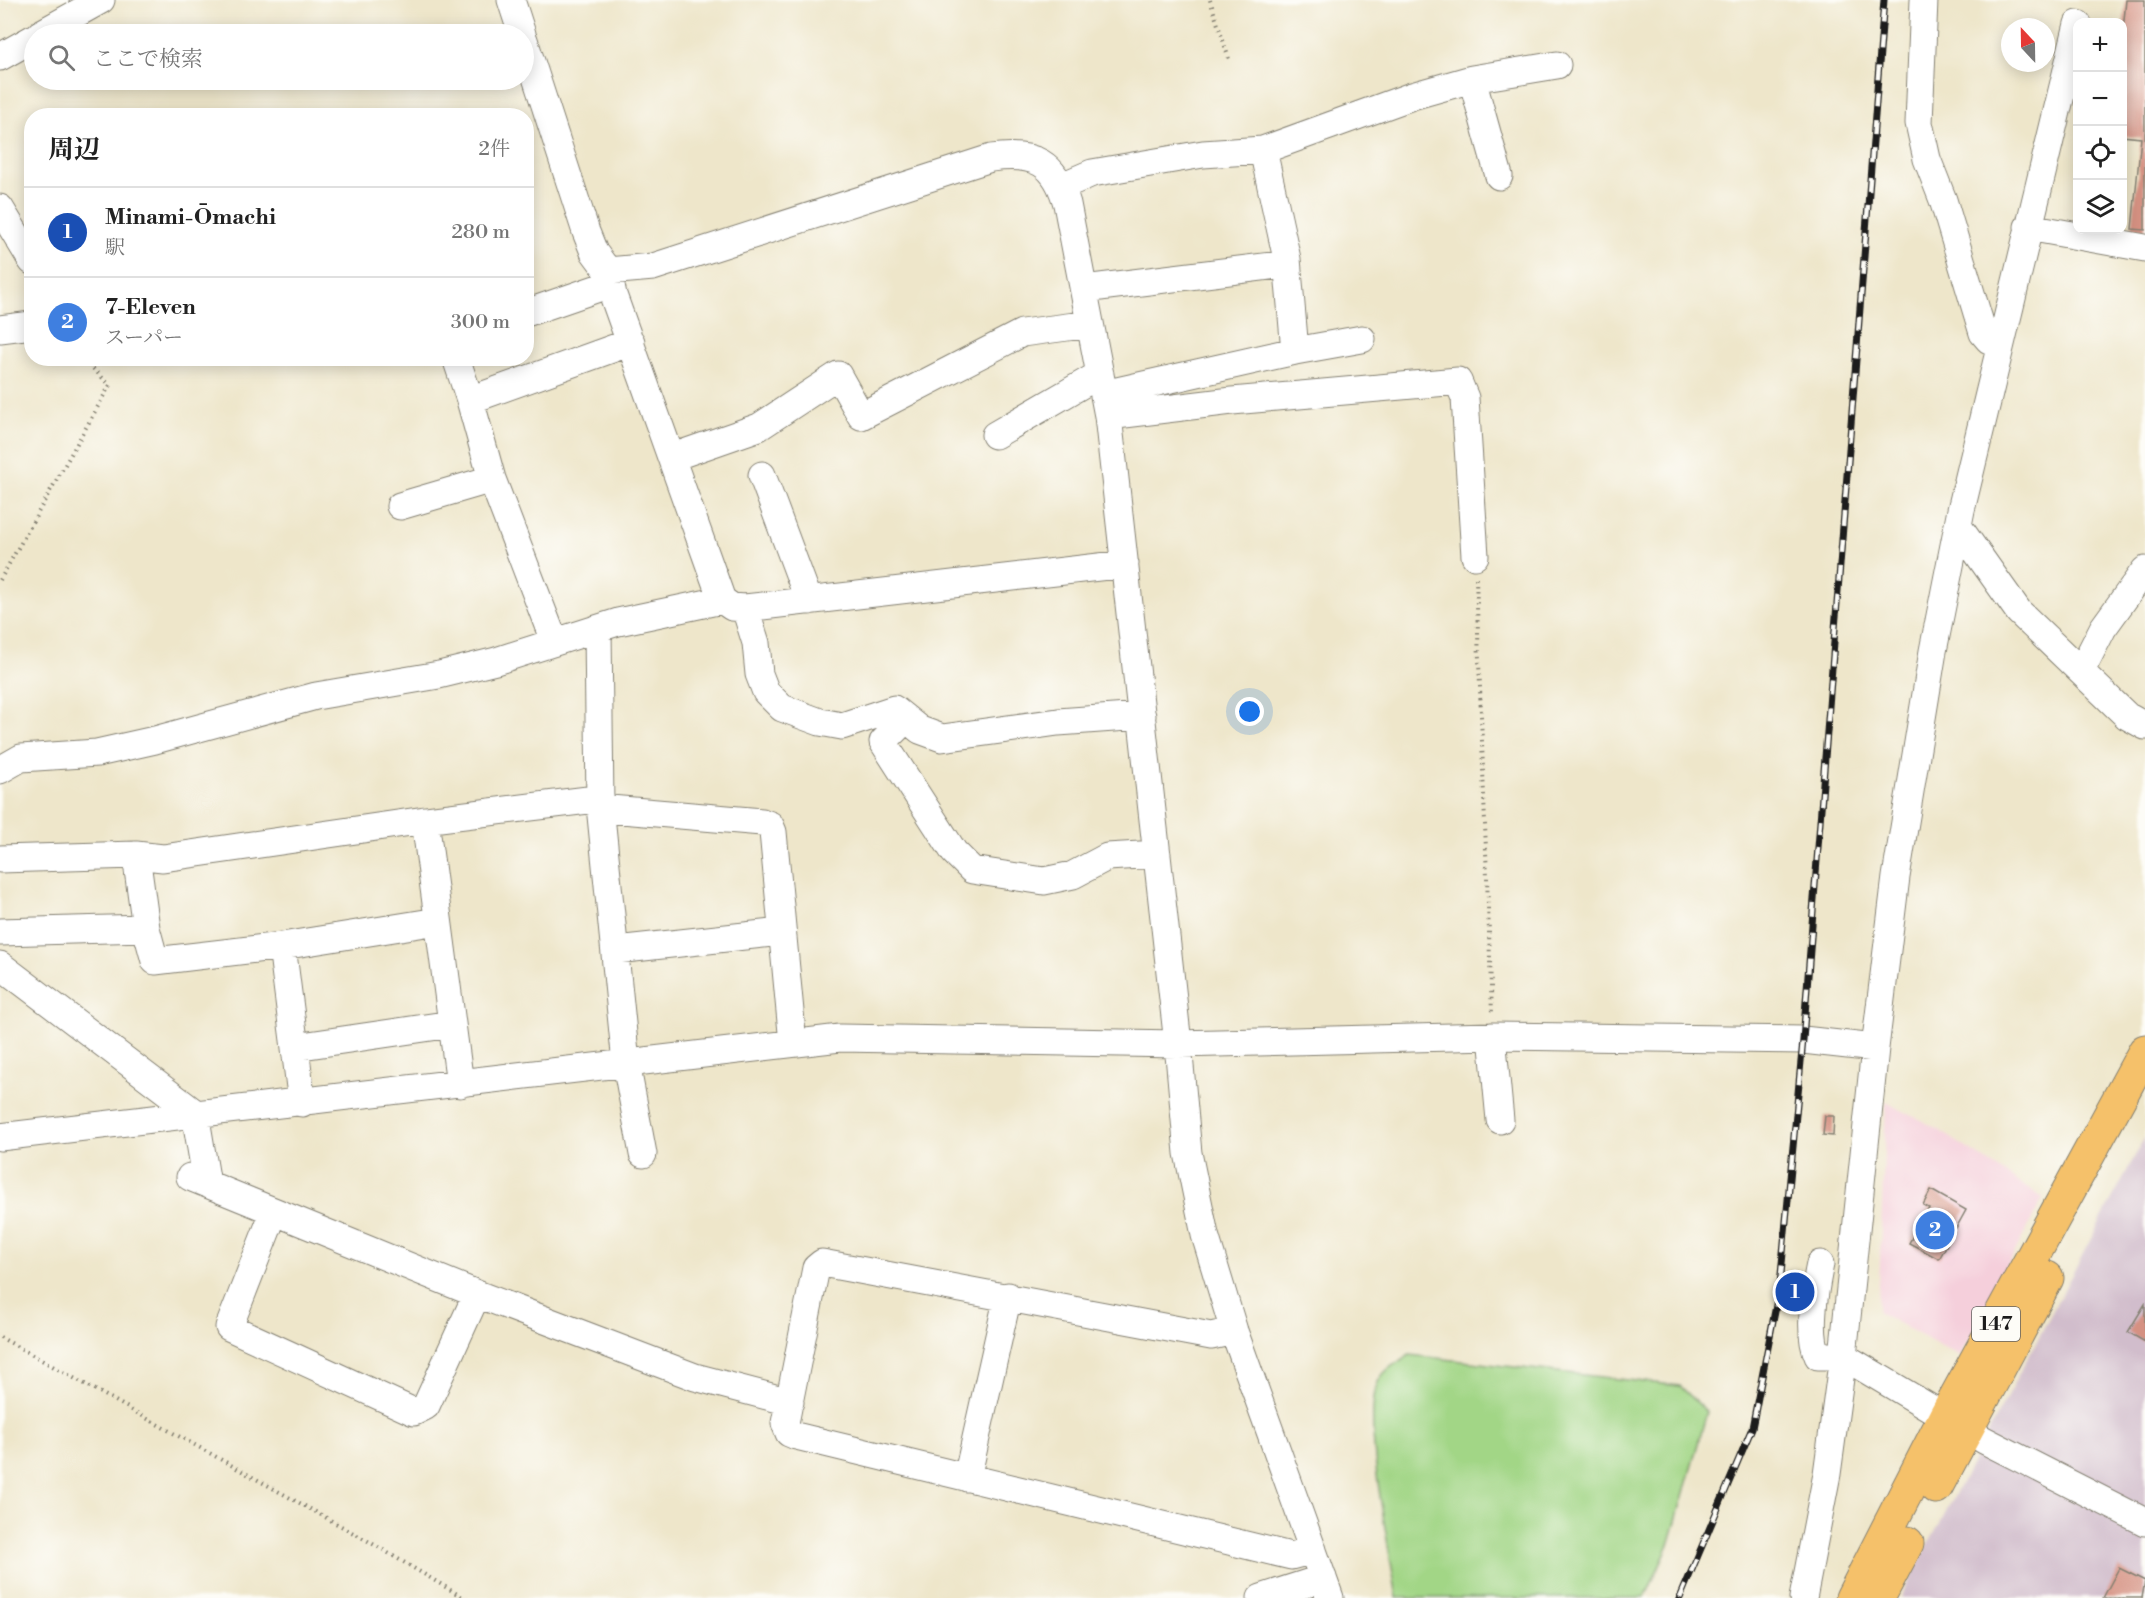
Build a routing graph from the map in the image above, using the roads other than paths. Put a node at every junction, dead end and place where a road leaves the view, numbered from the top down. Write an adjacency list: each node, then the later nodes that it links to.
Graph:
1 (101, 0): 6 (street)
2 (511, 0): 7 (street)
3 (1924, 0): 31 (street)
4 (2083, 0): 5 (street)
5 (2079, 18)
6 (58, 24)
7 (519, 24)
8 (2073, 43): 19 (street)
9 (24, 44): 10 (street)
10 (0, 57)
11 (1557, 65): 12 (street)
12 (1472, 79): 15 (street); 16 (street)
13 (532, 90): 14 (street)
14 (537, 123): 23 (street)
15 (1263, 150): 17 (street); 22 (street)
16 (1499, 176)
17 (1062, 186): 23 (street); 24 (street)
18 (0, 208): 20 (street)
19 (2028, 227): 21 (street); 31 (street)
20 (24, 248)
21 (2145, 248)
22 (1287, 264): 24 (street); 32 (street)
23 (609, 278): 25 (street); 30 (street)
24 (1084, 289): 26 (street)
25 (534, 310)
26 (1090, 324): 34 (street); 37 (street)
27 (24, 327): 28 (street)
28 (0, 329)
29 (1362, 339): 32 (street)
30 (631, 342): 35 (street); 37 (street)
31 (2001, 344): 41 (street)
32 (1295, 351): 34 (street)
33 (459, 366): 35 (street)
34 (1104, 395): 36 (street); 42 (street); 43 (street)
35 (470, 400): 39 (street)
36 (994, 435)
37 (673, 457): 46 (street)
38 (762, 475): 45 (street)
39 (492, 479): 40 (street); 48 (street)
40 (400, 506)
41 (1958, 526): 49 (street); 71 (street)
42 (1475, 556)
43 (1125, 564): 45 (street); 50 (street)
44 (2145, 570): 49 (street)
45 (809, 601): 46 (street)
46 (733, 604): 47 (street); 51 (street)
47 (598, 630): 48 (street); 54 (street)
48 (554, 641): 53 (street)
49 (2081, 671): 52 (street)
50 (1142, 716): 51 (street); 56 (street)
51 (905, 720): 56 (street)
52 (2145, 726)
53 (0, 770)
54 (600, 806): 55 (street); 62 (street); 64 (street)
55 (425, 820): 57 (street); 59 (street)
56 (1157, 854): 69 (street)
57 (136, 855): 58 (street); 60 (street)
58 (0, 859)
59 (438, 921): 63 (street); 66 (street)
60 (146, 928): 61 (street); 63 (street)
61 (0, 932)
62 (781, 932): 64 (street); 68 (street)
63 (282, 946): 70 (street)
64 (616, 950): 73 (street)
65 (0, 964): 77 (street)
66 (452, 1024): 70 (street); 74 (street)
67 (1492, 1036): 69 (street); 71 (street); 78 (street)
68 (793, 1043): 69 (street); 73 (street)
69 (1178, 1044): 85 (street)
70 (294, 1047): 76 (street)
71 (1875, 1048): 86 (street)
72 (2145, 1051): 88 (highway, 147)
73 (626, 1063): 74 (street); 80 (street)
74 (460, 1084): 76 (street)
75 (2145, 1097): 88 (highway, 147)
76 (302, 1103): 77 (street)
77 (195, 1113): 79 (street); 81 (street)
78 (1500, 1120)
79 (0, 1137)
80 (643, 1154)
81 (274, 1212): 83 (street); 83 (street)
82 (1820, 1264): 86 (street)
83 (477, 1293): 87 (street)
84 (1008, 1296): 85 (street); 87 (street); 89 (street)
85 (1234, 1331): 91 (street)
86 (1843, 1356): 88 (street); 94 (street)
87 (790, 1402): 89 (street)
88 (1956, 1424): 90 (street); 95 (highway, 147); 96 (highway, 147)
89 (967, 1478): 91 (street)
90 (2145, 1522)
91 (1313, 1550): 92 (street)
92 (1326, 1588): 93 (street)
93 (1261, 1598)
94 (1803, 1598)
95 (1852, 1598)
96 (1878, 1598)

